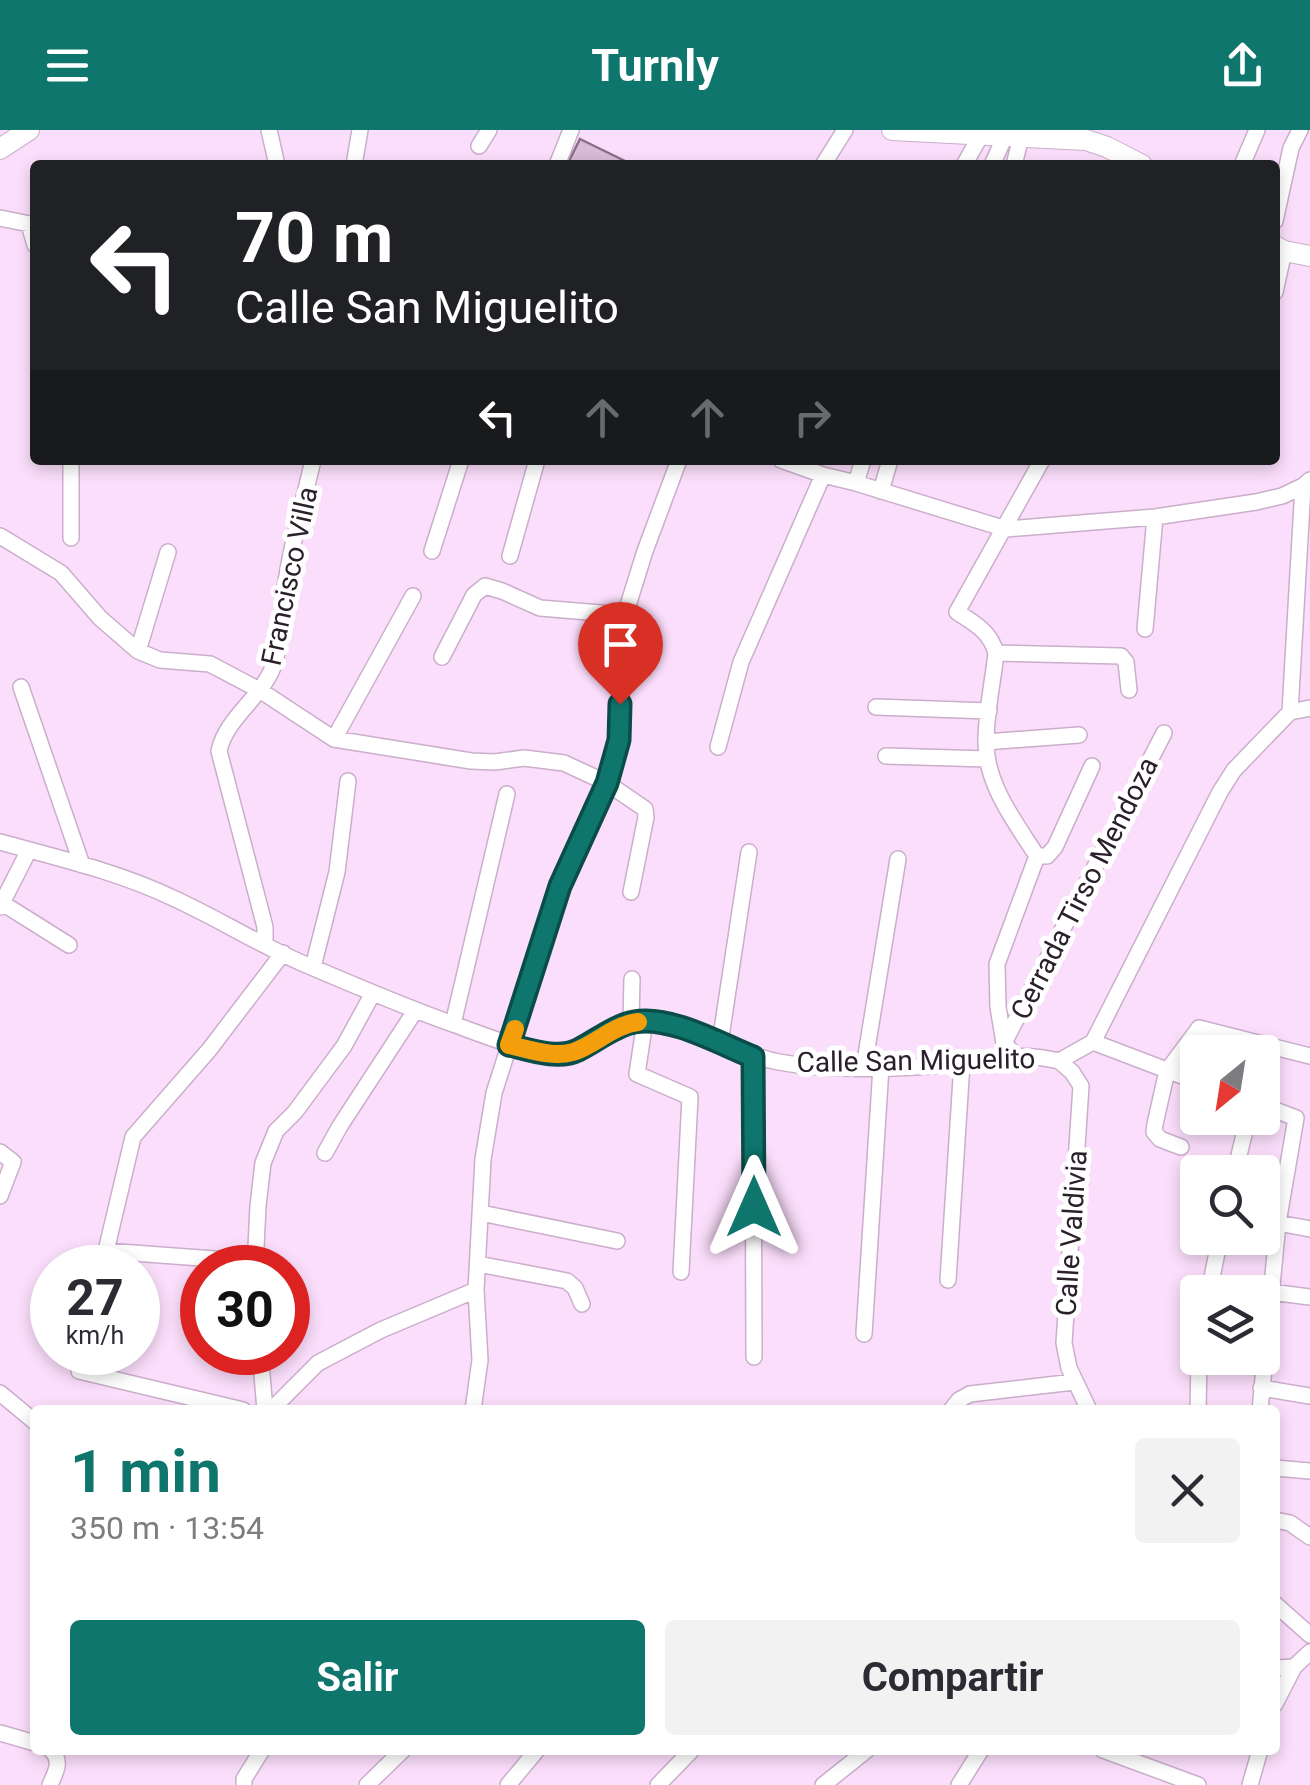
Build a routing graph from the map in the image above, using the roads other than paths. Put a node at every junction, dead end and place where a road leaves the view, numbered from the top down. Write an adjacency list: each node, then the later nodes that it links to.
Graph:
1 (30, 130): 14 (main road)
2 (269, 130): 16 (street)
3 (360, 130): 17 (street)
4 (488, 130): 13 (street)
5 (570, 130): 18 (street)
6 (845, 130): 19 (street)
7 (892, 130): 11 (main road)
8 (1258, 130): 23 (street)
9 (1300, 130): 24 (street)
10 (1070, 134): 12 (main road); 15 (main road)
11 (981, 135): 12 (main road); 20 (street)
12 (1013, 137): 21 (street); 22 (street)
13 (480, 146)
14 (0, 149)
15 (1105, 156)
16 (276, 160)
17 (355, 160)
18 (559, 160)
19 (826, 160)
20 (967, 160)
21 (996, 160)
22 (1014, 160)
23 (1244, 160)
24 (1280, 197)
25 (0, 218): 26 (street)
26 (30, 224)
27 (1280, 248): 28 (main road)
28 (1310, 256)
29 (72, 465): 45 (street)
30 (312, 465): 57 (street, Francisco Villa)
31 (459, 465): 46 (street)
32 (537, 465): 48 (street)
33 (677, 465): 50 (street)
34 (803, 465): 38 (street)
35 (861, 465): 39 (street)
36 (889, 465): 41 (street)
37 (1039, 465): 43 (street)
38 (823, 475): 39 (street); 66 (street)
39 (856, 483): 41 (street)
40 (1306, 490): 42 (street); 61 (street)
41 (881, 491): 43 (street)
42 (1155, 518): 43 (street); 51 (street)
43 (1006, 529): 53 (street)
44 (0, 536): 52 (street)
45 (71, 538)
46 (432, 551)
47 (168, 552): 52 (street)
48 (510, 556)
49 (413, 596): 64 (street)
50 (626, 615): 54 (street); 71 (street)
51 (1145, 629)
52 (138, 651): 57 (street)
53 (996, 653): 56 (street); 60 (street)
54 (442, 656)
55 (21, 687): 78 (street)
56 (1128, 690)
57 (261, 691): 64 (street); 82 (street, Francisco Villa)
58 (876, 706): 60 (street)
59 (1310, 708): 61 (street)
60 (989, 711): 65 (street)
61 (1290, 712): 90 (street)
62 (1164, 734): 93 (street, Cerrada Tirso Mendoza)
63 (1079, 735): 65 (street)
64 (334, 740): 71 (street)
65 (986, 742): 68 (street)
66 (718, 747)
67 (886, 756): 68 (street)
68 (987, 759): 76 (street)
69 (1092, 766): 76 (street)
70 (348, 781): 84 (street)
71 (607, 783): 79 (street); 92 (street)
72 (506, 794): 89 (street)
73 (0, 842): 74 (street)
74 (28, 850): 78 (street); 80 (street)
75 (750, 852): 91 (street)
76 (1036, 856): 93 (street)
77 (898, 859): 98 (street)
78 (82, 865): 82 (street)
79 (630, 892)
80 (1, 905): 81 (street)
81 (69, 945)
82 (265, 945): 83 (street)
83 (283, 953): 84 (street); 112 (street)
84 (313, 967): 86 (street)
85 (632, 979): 88 (street)
86 (374, 993): 87 (street); 111 (street)
87 (415, 1011): 89 (street); 104 (street)
88 (638, 1022): 91 (street, Calle San Miguelito); 92 (street); 114 (street)
89 (454, 1024): 92 (street)
90 (1093, 1042): 96 (street, Calle San Miguelito); 99 (street)
91 (720, 1043): 95 (street, Calle San Miguelito)
92 (509, 1045): 107 (street)
93 (1010, 1049): 96 (street, Calle San Miguelito); 97 (street, Calle San Miguelito)
94 (1310, 1056): 99 (street)
95 (753, 1057): 98 (street, Calle San Miguelito); 121 (street)
96 (1059, 1061): 126 (street, Calle Valdivia)
97 (962, 1064): 98 (street, Calle San Miguelito); 115 (street)
98 (872, 1067): 120 (street)
99 (1167, 1072): 100 (street); 102 (street)
100 (1180, 1076)
101 (1280, 1112): 106 (street)
102 (1181, 1147)
103 (0, 1152): 105 (street)
104 (325, 1153)
105 (0, 1196)
106 (1280, 1211)
107 (481, 1213): 110 (street); 113 (street)
108 (1280, 1223): 109 (street)
109 (1310, 1229)
110 (616, 1241)
111 (257, 1245)
112 (180, 1258)
113 (478, 1264): 116 (street); 119 (street)
114 (681, 1272)
115 (948, 1280)
116 (476, 1290): 132 (street); 133 (street)
117 (1280, 1293): 118 (street)
118 (1310, 1297)
119 (582, 1304)
120 (864, 1334)
121 (754, 1357)
122 (95, 1375): 130 (street)
123 (263, 1375): 131 (street)
124 (1198, 1375): 136 (street)
125 (1262, 1375): 127 (street)
126 (1074, 1382): 134 (street); 135 (street, Calle Valdivia)
127 (1261, 1388): 129 (street); 137 (street)
128 (0, 1394): 138 (street)
129 (1310, 1396)
130 (186, 1404)
131 (267, 1405)
132 (273, 1405)
133 (475, 1405)
134 (955, 1405)
135 (1086, 1405)
136 (1198, 1405)
137 (1260, 1405)
138 (30, 1418)
139 (1280, 1468): 140 (street)
140 (1310, 1471)
141 (1280, 1521): 142 (street)
142 (1310, 1536)
143 (1280, 1608): 144 (street)
144 (1310, 1634)
145 (1310, 1652): 146 (street)
146 (1294, 1666): 147 (street); 148 (street)
147 (1280, 1667)
148 (1280, 1694)
149 (0, 1734): 150 (street)
150 (30, 1742)
151 (56, 1755): 160 (street)
152 (259, 1755): 161 (street)
153 (398, 1755): 162 (street)
154 (534, 1755): 163 (street)
155 (687, 1755): 164 (street)
156 (861, 1755): 165 (street)
157 (978, 1755): 166 (street)
158 (1117, 1755): 167 (street)
159 (1259, 1755): 168 (street)
160 (50, 1785)
161 (244, 1785)
162 (366, 1785)
163 (508, 1785)
164 (658, 1785)
165 (823, 1785)
166 (959, 1785)
167 (1198, 1785)
168 (1250, 1785)

